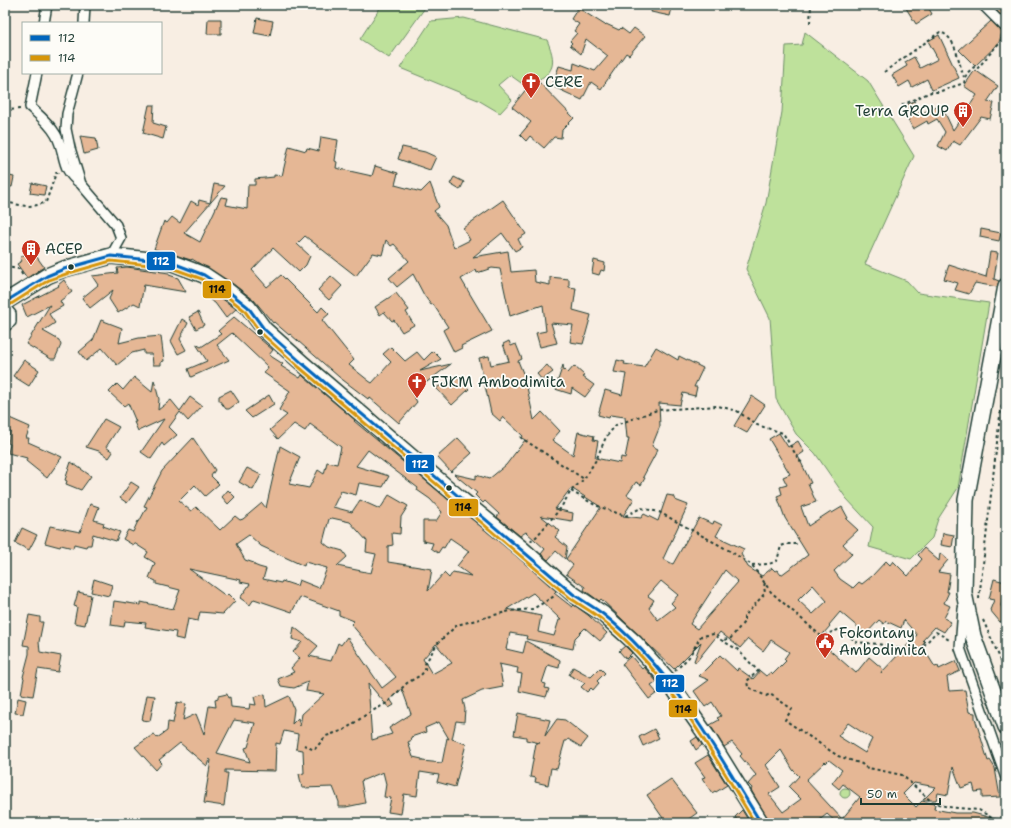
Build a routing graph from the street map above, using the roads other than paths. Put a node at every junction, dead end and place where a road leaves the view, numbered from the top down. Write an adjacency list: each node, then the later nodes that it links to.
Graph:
1 (47, 5): 4 (street)
2 (85, 5): 5 (street)
3 (983, 5): 6 (street)
4 (44, 22)
5 (84, 22)
6 (1006, 28)
7 (37, 74): 9 (street)
8 (78, 74): 9 (street)
9 (81, 184): 10 (street)
10 (111, 256): 12 (main road); 18 (main road)
11 (1006, 286): 15 (main road)
12 (5, 302)
13 (5, 307): 14 (street)
14 (5, 327)
15 (964, 593): 16 (main road); 17 (street)
16 (1006, 727)
17 (1006, 778)
18 (761, 823)

